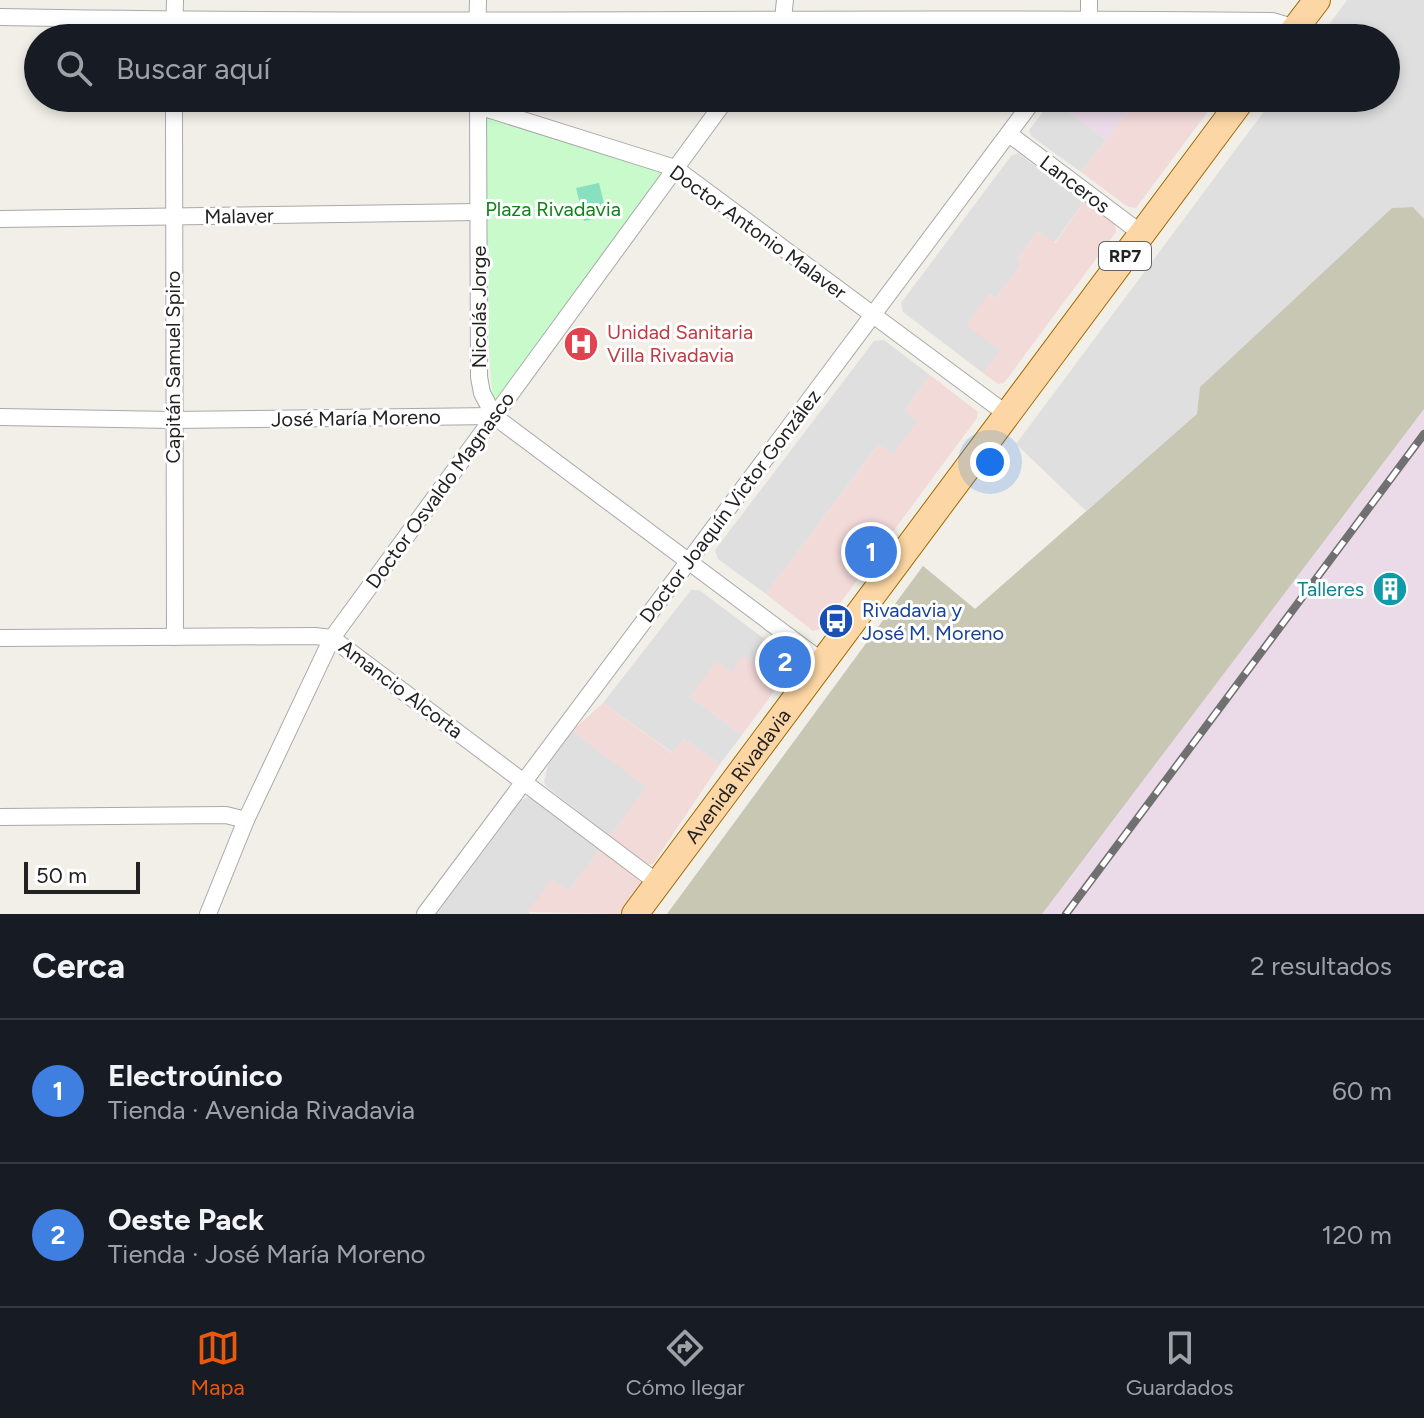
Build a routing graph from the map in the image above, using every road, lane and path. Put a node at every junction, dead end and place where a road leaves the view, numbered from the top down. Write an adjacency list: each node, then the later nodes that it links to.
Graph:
1 (175, 0): 9 (street)
2 (478, 0): 10 (street)
3 (785, 0): 7 (street)
4 (1089, 0): 8 (street)
5 (1317, 0): 16 (main road)
6 (0, 17): 9 (street)
7 (783, 19): 8 (street); 10 (street); 13 (street)
8 (1089, 19): 14 (street); 15 (street)
9 (174, 20): 10 (street); 11 (street)
10 (477, 20): 12 (street)
11 (174, 24)
12 (477, 24)
13 (780, 24)
14 (1086, 24)
15 (1277, 24)
16 (1299, 24)
17 (174, 112): 26 (street, Capitán Samuel Spiro)
18 (478, 112): 25 (street, Nicolás Jorge)
19 (508, 112): 24 (street, Doctor Antonio Malaver)
20 (717, 112): 24 (street, Doctor Osvaldo Magnasco)
21 (1025, 112): 23 (street, Doctor Joaquín Victor González)
22 (1233, 112): 28 (main road, Avenida Rivadavia / RP7)
23 (1009, 134): 28 (street, Lanceros); 29 (street, Doctor Joaquín Victor González)
24 (675, 168): 29 (street, Doctor Antonio Malaver); 31 (street, Doctor Osvaldo Magnasco)
25 (479, 212): 26 (street, Malaver); 31 (street, Nicolás Jorge)
26 (173, 217): 27 (street, Malaver); 33 (street, Capitán Samuel Spiro)
27 (0, 219)
28 (1142, 234): 30 (main road, Avenida Rivadavia / RP7)
29 (872, 314): 30 (street, Doctor Antonio Malaver); 34 (street, Doctor Joaquín Victor González)
30 (1008, 415): 38 (main road, Avenida Rivadavia / RP7)
31 (494, 416): 33 (street, José María Moreno); 34 (street); 37 (street, Doctor Osvaldo Magnasco)
32 (0, 417): 33 (street, José María Moreno)
33 (173, 420): 35 (street, Capitán Samuel Spiro)
34 (689, 562): 38 (street); 39 (street, Doctor Joaquín Victor González)
35 (175, 637): 36 (street, Amancio Alcorta); 37 (street, Amancio Alcorta)
36 (0, 638)
37 (332, 638): 39 (street, Amancio Alcorta); 41 (street, Doctor Osvaldo Magnasco)
38 (823, 662): 42 (main road, Avenida Rivadavia / RP7)
39 (525, 782): 42 (street, Amancio Alcorta); 44 (street, Doctor Joaquín Victor González)
40 (0, 817): 41 (street)
41 (246, 820): 43 (street, Doctor Osvaldo Magnasco)
42 (658, 883): 45 (main road, Avenida Rivadavia / RP7)
43 (208, 914)
44 (425, 914)
45 (635, 914)

